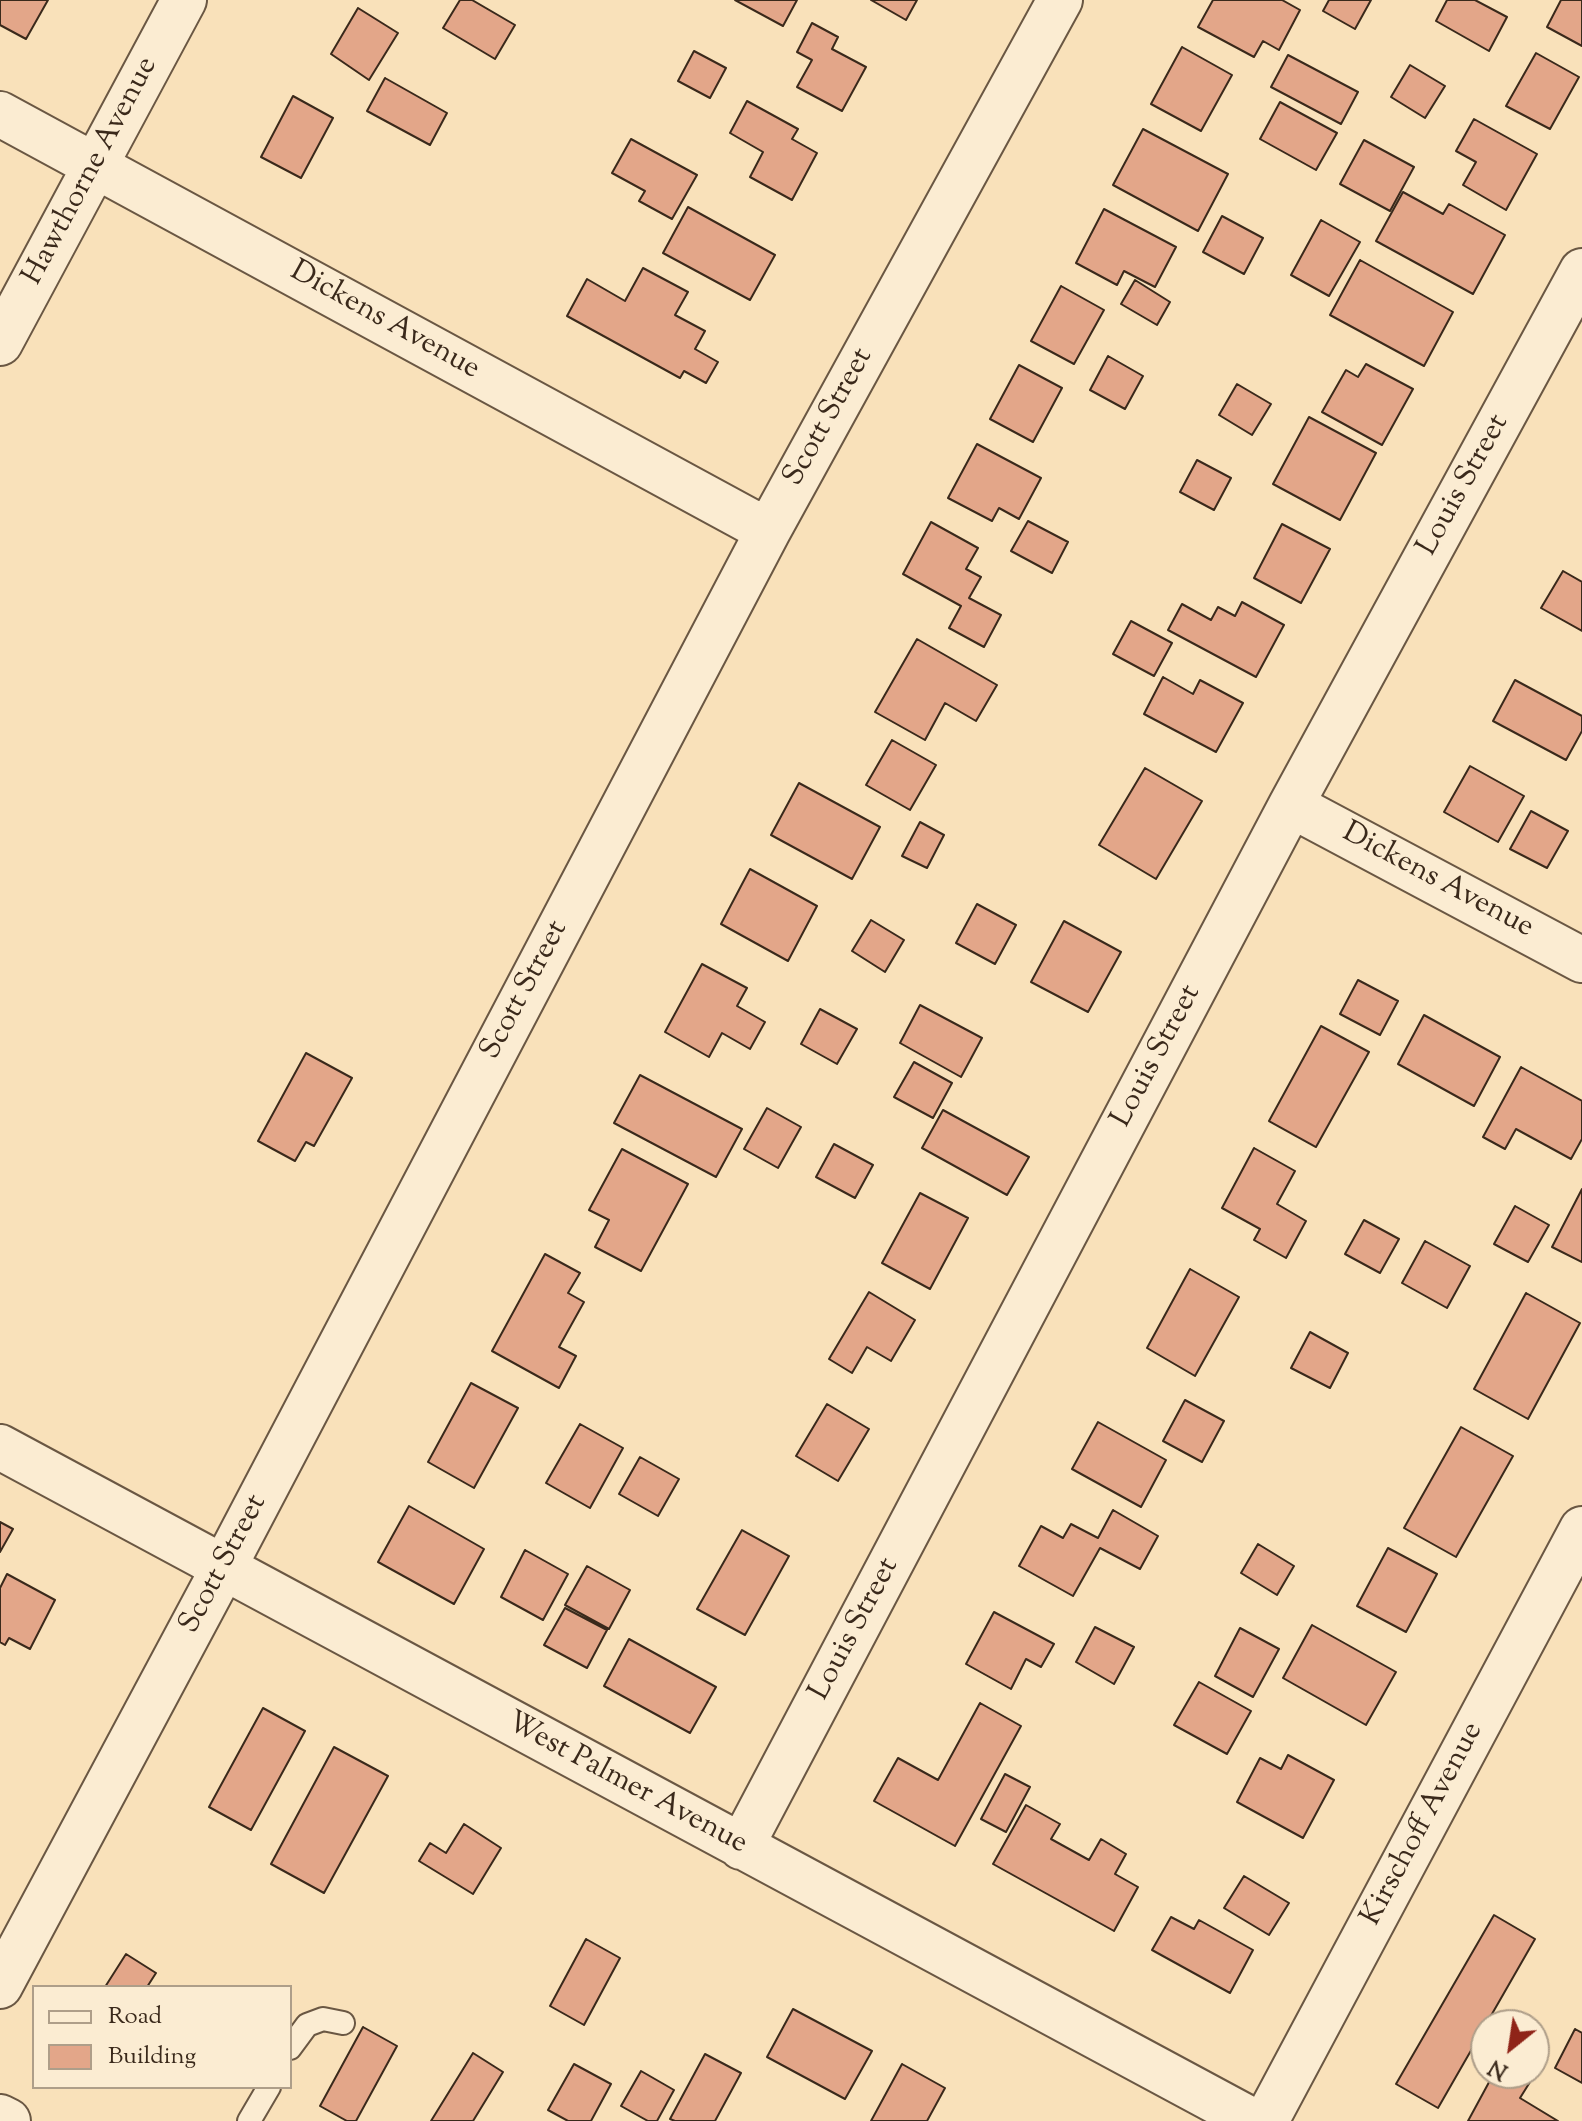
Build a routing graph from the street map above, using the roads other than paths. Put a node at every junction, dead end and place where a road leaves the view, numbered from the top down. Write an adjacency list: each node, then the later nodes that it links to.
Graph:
1 (184, 0): 4 (street, Hawthorne Avenue)
2 (1060, 0): 7 (street, Scott Street)
3 (0, 114): 4 (street, Dickens Avenue)
4 (96, 165): 6 (street, Hawthorne Avenue); 7 (street, Dickens Avenue)
5 (1582, 271): 8 (street, Louis Street)
6 (0, 343)
7 (768, 531): 12 (street, Scott Street)
8 (1291, 805): 9 (street, Dickens Avenue); 13 (street, Louis Street)
9 (1582, 960)
10 (0, 1447): 12 (street, West Palmer Avenue)
11 (1582, 1529): 22 (street, Kirschoff Avenue)
12 (224, 1567): 13 (street, West Palmer Avenue); 14 (street, Scott Street)
13 (741, 1847): 21 (street, West Palmer Avenue)
14 (0, 1986)
15 (343, 2023): 16 (lane)
16 (292, 2045)
17 (268, 2089): 20 (lane)
18 (0, 2117): 19 (street)
19 (8, 2121)
20 (249, 2121)
21 (1253, 2121)
22 (1266, 2121)

